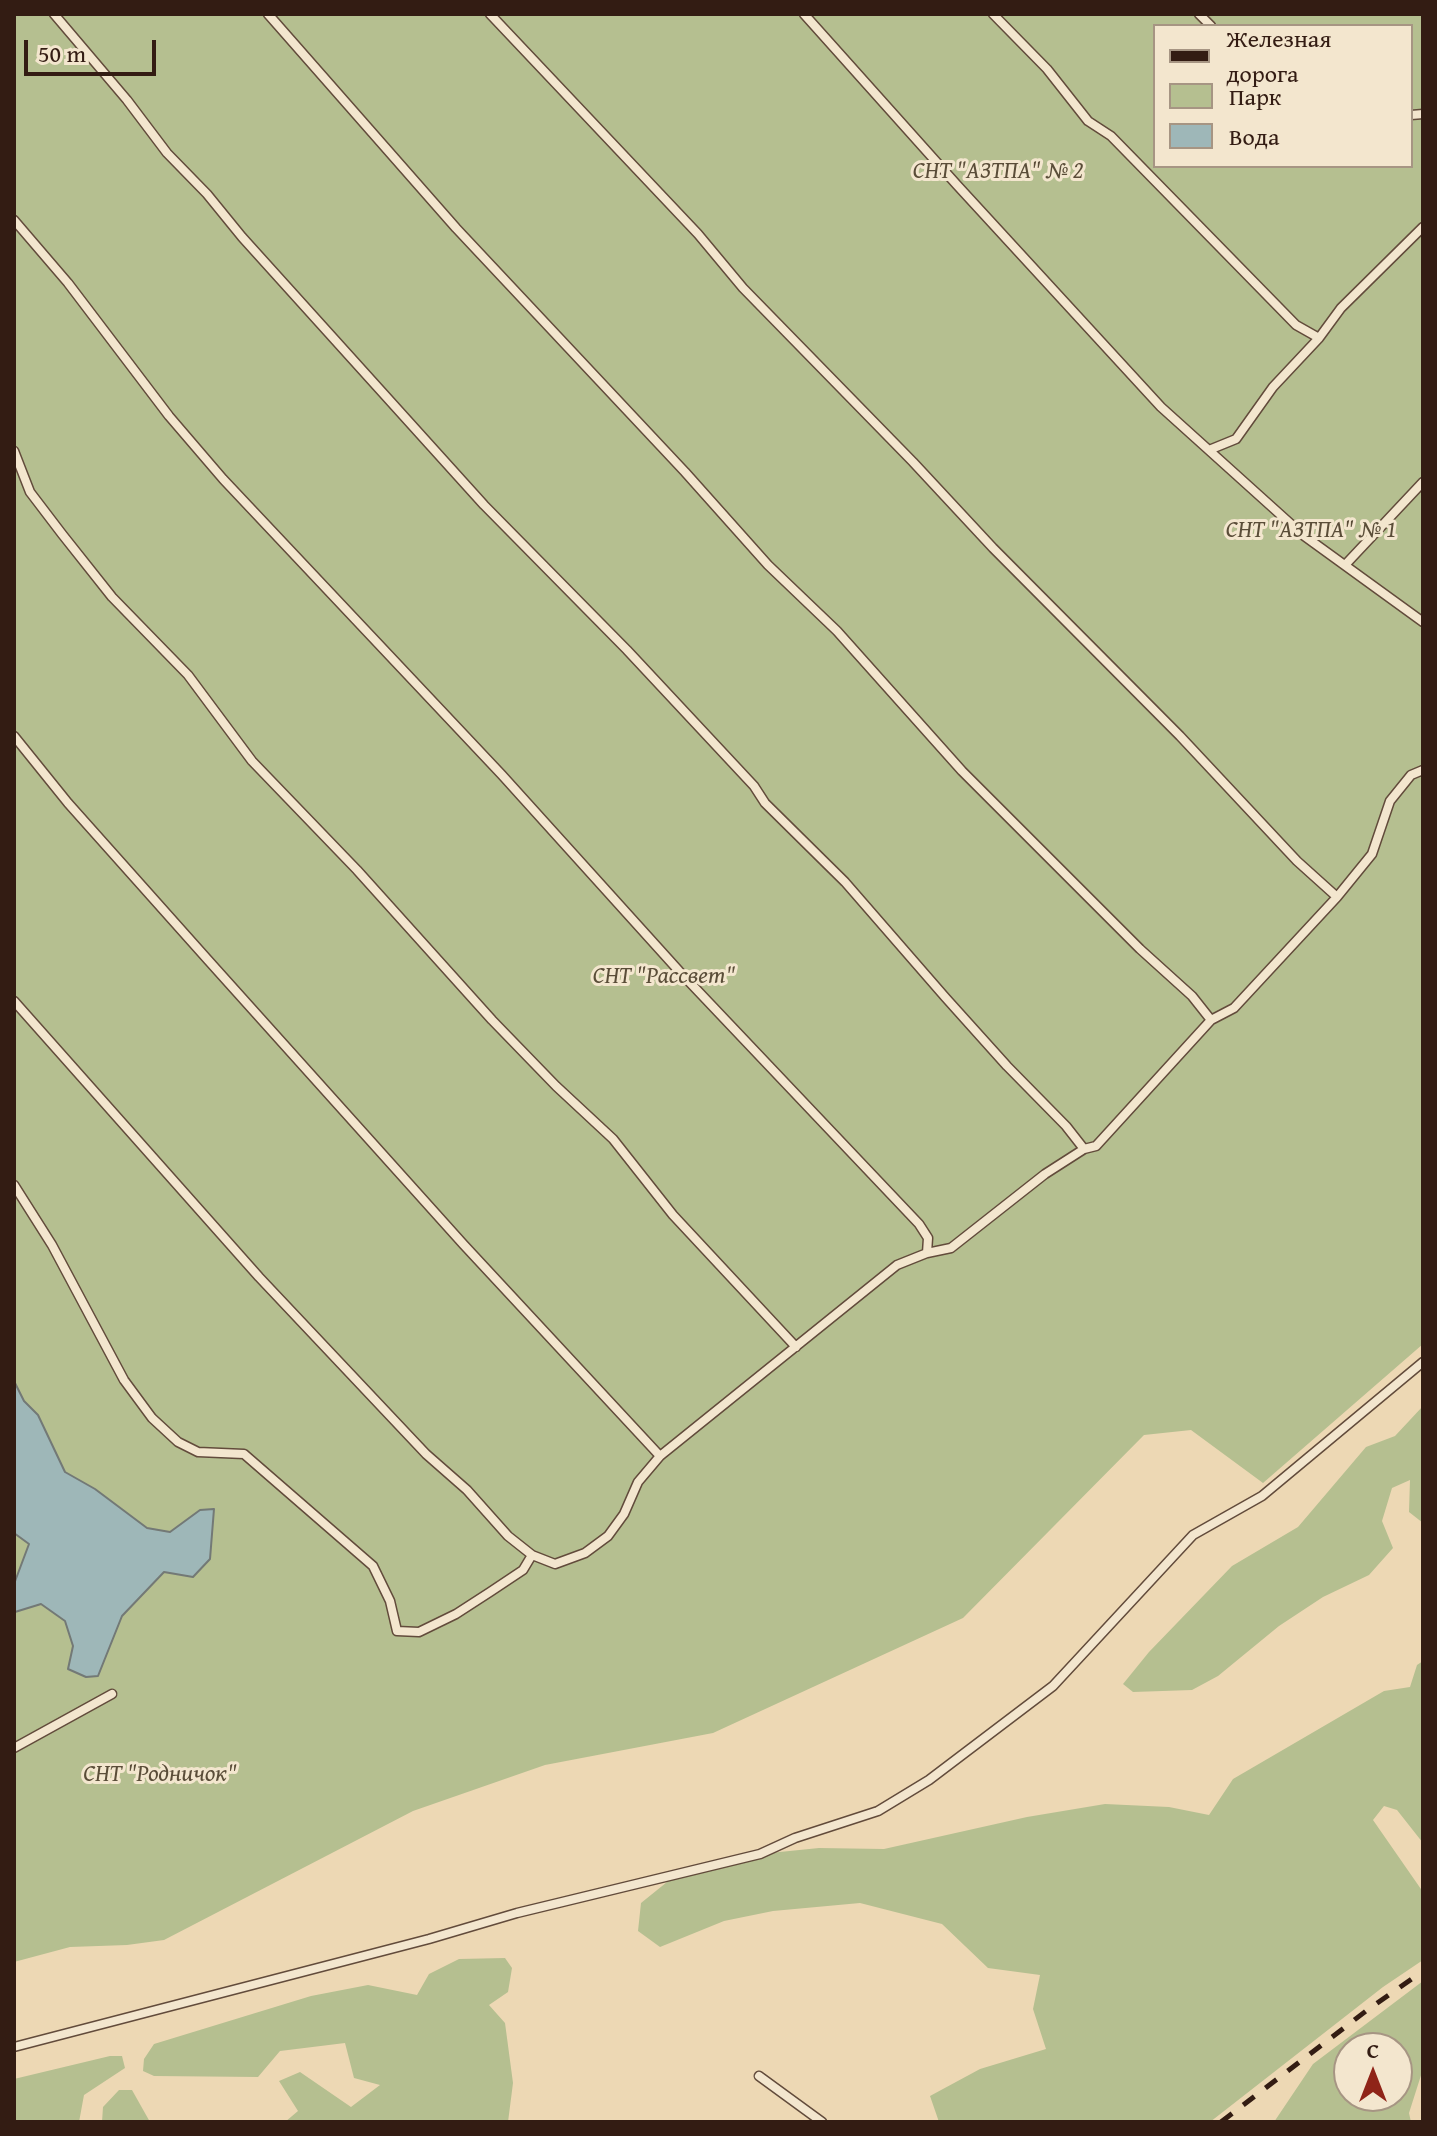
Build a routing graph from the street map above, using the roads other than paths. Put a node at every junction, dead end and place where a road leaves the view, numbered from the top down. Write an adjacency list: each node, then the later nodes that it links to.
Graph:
1 (54, 14): 19 (lane)
2 (268, 14): 18 (lane)
3 (490, 14): 16 (lane)
4 (804, 14): 9 (lane)
5 (993, 14): 8 (lane)
6 (14, 220): 21 (lane)
7 (1423, 227): 8 (lane)
8 (1319, 338): 9 (lane)
9 (1209, 450): 12 (lane)
10 (14, 451): 22 (lane)
11 (1423, 482): 12 (lane)
12 (1345, 565): 13 (lane)
13 (1423, 622)
14 (14, 736): 24 (lane)
15 (1423, 770): 16 (lane)
16 (1337, 897): 18 (lane)
17 (14, 1001): 25 (lane)
18 (1211, 1020): 19 (lane)
19 (1084, 1149): 21 (lane)
20 (14, 1185): 25 (lane)
21 (927, 1253): 22 (lane)
22 (796, 1347): 24 (lane)
23 (1423, 1362): 28 (lane)
24 (660, 1456): 25 (lane)
25 (532, 1555)
26 (112, 1694): 27 (lane)
27 (14, 1748)
28 (14, 2047)
29 (759, 2076): 30 (lane)
30 (822, 2122)

